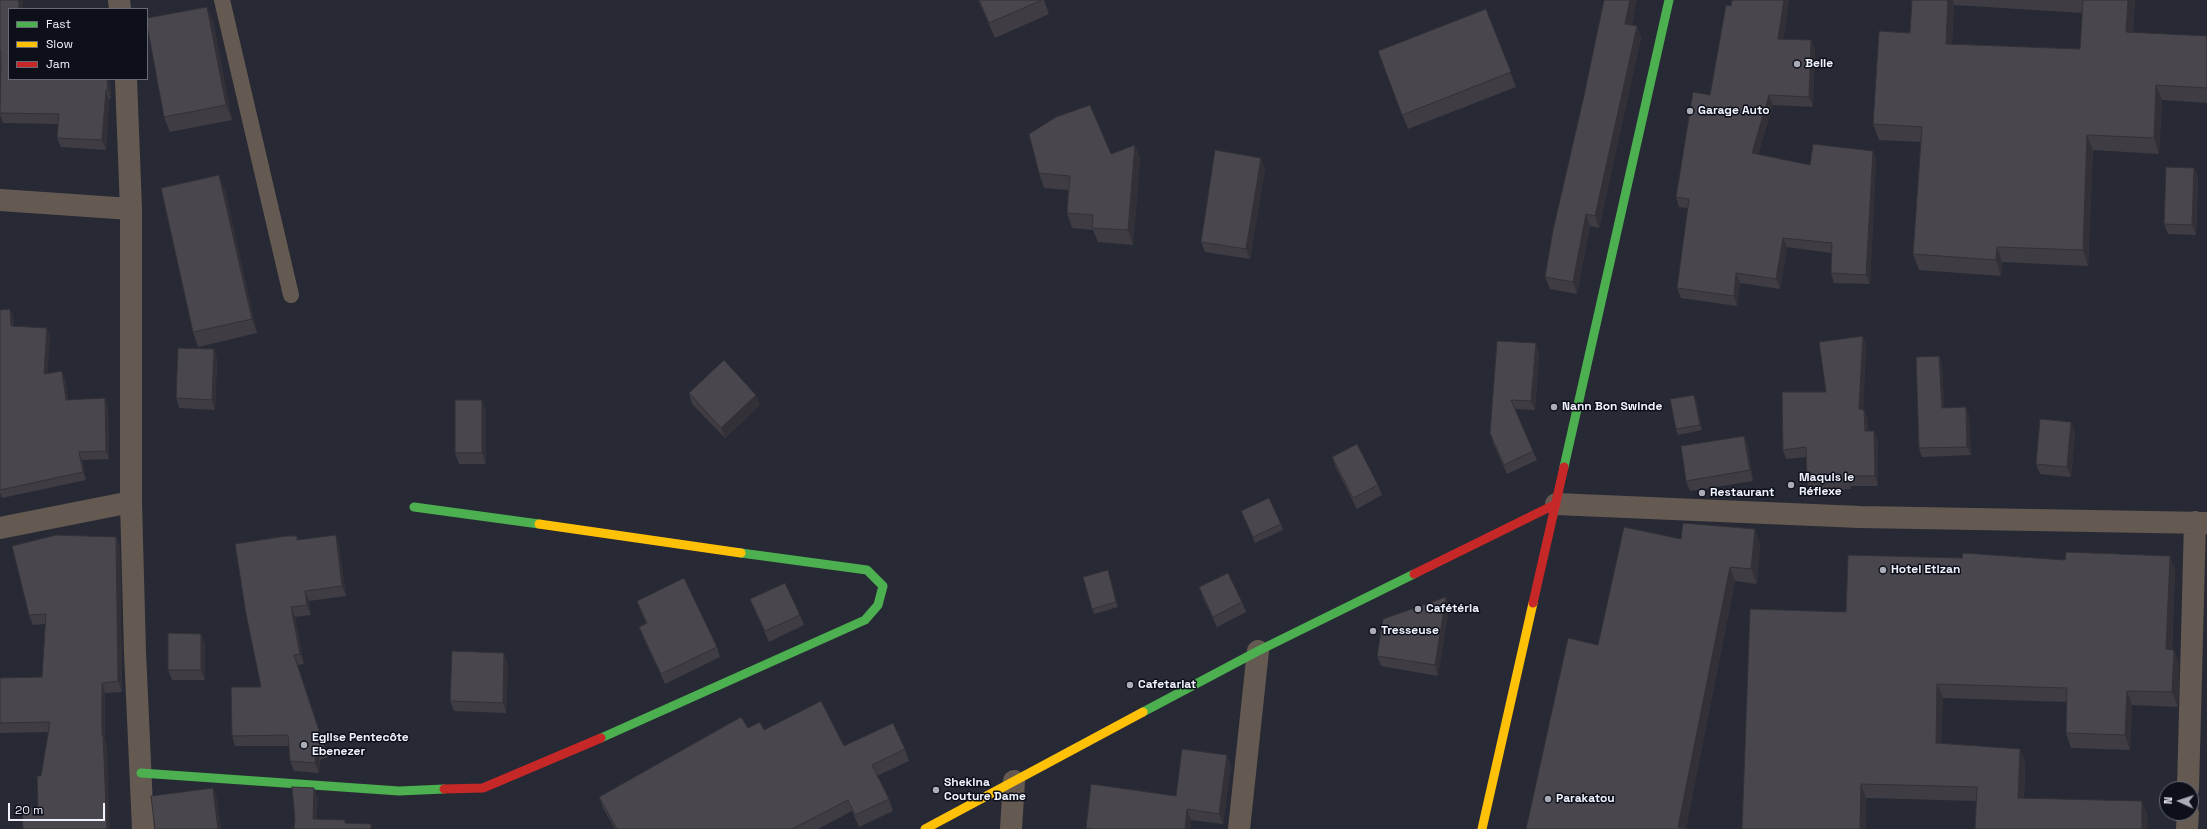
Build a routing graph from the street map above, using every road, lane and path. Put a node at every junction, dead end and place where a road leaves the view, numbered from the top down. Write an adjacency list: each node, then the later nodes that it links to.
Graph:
1 (222, 0): 6 (lane)
2 (1669, 0): 8 (street)
3 (126, 80): 5 (street)
4 (0, 200): 5 (street)
5 (131, 209): 7 (street)
6 (291, 295)
7 (131, 502): 11 (street); 13 (street)
8 (1556, 504): 10 (street); 12 (street); 20 (street)
9 (414, 507): 13 (street)
10 (2201, 523): 15 (street)
11 (0, 528)
12 (1258, 651): 14 (street); 19 (street)
13 (141, 773): 16 (street)
14 (1014, 781): 17 (street); 18 (street)
15 (2188, 781)
16 (143, 829)
17 (925, 829)
18 (1011, 829)
19 (1238, 829)
20 (1482, 829)

